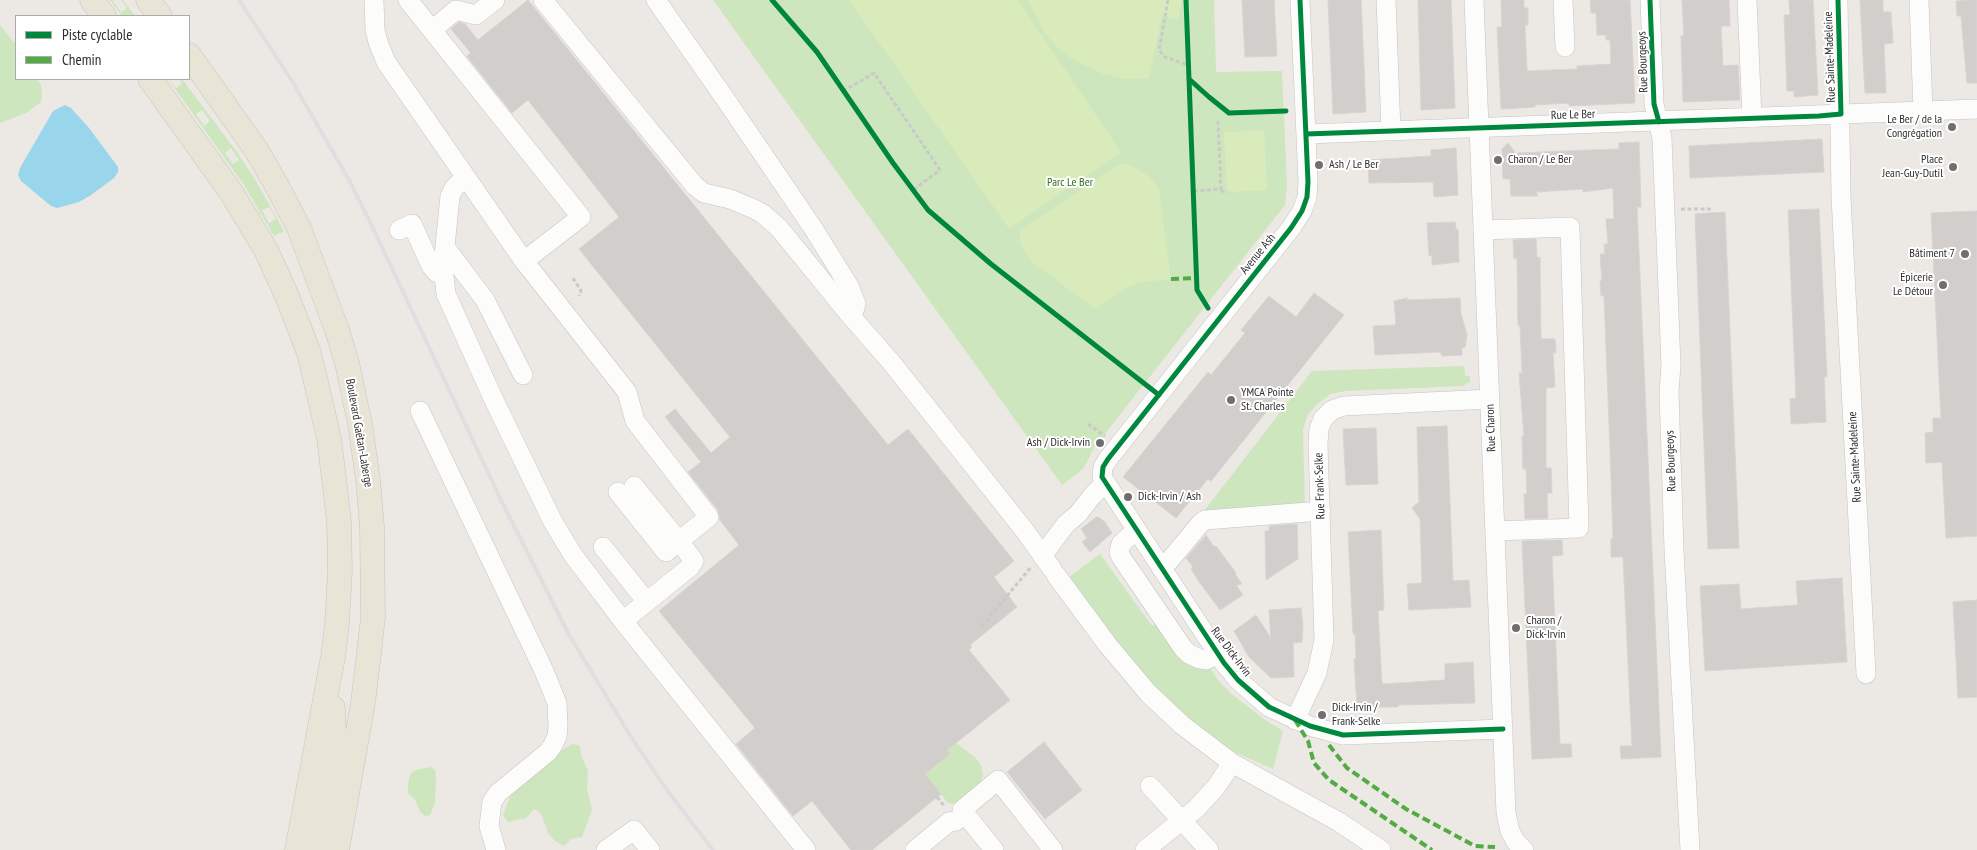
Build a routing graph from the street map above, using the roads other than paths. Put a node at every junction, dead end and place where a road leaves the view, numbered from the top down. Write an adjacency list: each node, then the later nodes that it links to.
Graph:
1 (92, 0): 16 (main road)
2 (148, 0): 17 (main road)
3 (374, 0): 30 (street)
4 (408, 0): 18 (street)
5 (543, 0): 36 (street)
6 (656, 0): 36 (street)
7 (1300, 0): 29 (street, Avenue Ash)
8 (1386, 0): 28 (street)
9 (1474, 0): 27 (street, Rue Charon)
10 (1563, 0): 19 (street)
11 (1650, 0): 26 (street, Rue Bourgeoys)
12 (1747, 0): 25 (street)
13 (1838, 0): 24 (street, Rue Sainte-Madeleine)
14 (1919, 0): 23 (street)
15 (485, 3): 18 (street)
16 (103, 15)
17 (159, 15)
18 (432, 30): 34 (street)
19 (1565, 48)
20 (190, 56): 62 (main road, Boulevard Gaétan-Laberge)
21 (151, 80): 52 (main road)
22 (1977, 109): 23 (street, Rue Le Ber)
23 (1923, 111): 24 (street, Rue Le Ber)
24 (1841, 114): 25 (street, Rue Le Ber); 53 (street, Rue Sainte-Madeleine)
25 (1752, 118): 26 (street, Rue Le Ber)
26 (1659, 122): 27 (street, Rue Le Ber); 74 (street, Rue Bourgeoys)
27 (1479, 128): 28 (street, Rue Le Ber); 32 (street, Rue Charon)
28 (1391, 131): 29 (street, Rue Le Ber)
29 (1306, 134): 40 (street, Avenue Ash)
30 (465, 177): 33 (street); 34 (street)
31 (399, 230): 35 (street)
32 (1483, 230): 38 (street, Rue Charon); 44 (street)
33 (445, 247): 35 (street); 37 (street)
34 (524, 261): 46 (street)
35 (443, 274): 50 (street)
36 (849, 314): 47 (street)
37 (523, 374)
38 (1490, 399): 42 (street, Rue Frank-Selke); 44 (street, Rue Charon)
39 (420, 411): 63 (street)
40 (1104, 480): 43 (street, Rue Dick-Irvin); 47 (street)
41 (626, 488): 46 (street)
42 (1321, 512): 48 (street); 54 (street, Rue Frank-Selke)
43 (1136, 530): 48 (street, Rue Dick-Irvin); 51 (street)
44 (1496, 531): 55 (street, Rue Charon)
45 (603, 546): 49 (street)
46 (672, 546): 49 (street)
47 (1050, 567): 56 (street)
48 (1161, 568): 51 (street, Rue Dick-Irvin)
49 (647, 602): 50 (street)
50 (623, 621): 66 (street)
51 (1218, 654): 54 (street, Rue Dick-Irvin)
52 (333, 657): 60 (main road); 61 (main road)
53 (1866, 674)
54 (1295, 720): 55 (street, Rue Dick-Irvin)
55 (1503, 729): 73 (street, Rue Charon)
56 (1232, 763): 59 (street); 72 (street)
57 (1150, 786): 59 (street)
58 (965, 813): 67 (street); 68 (street); 69 (street)
59 (1182, 820): 70 (street); 71 (street)
60 (297, 850)
61 (319, 850)
62 (337, 850)
63 (496, 850)
64 (606, 850): 65 (street)
65 (650, 850)
66 (806, 850)
67 (915, 850)
68 (994, 850)
69 (1052, 850)
70 (1145, 850)
71 (1209, 850)
72 (1382, 850)
73 (1524, 850)
74 (1690, 850)

